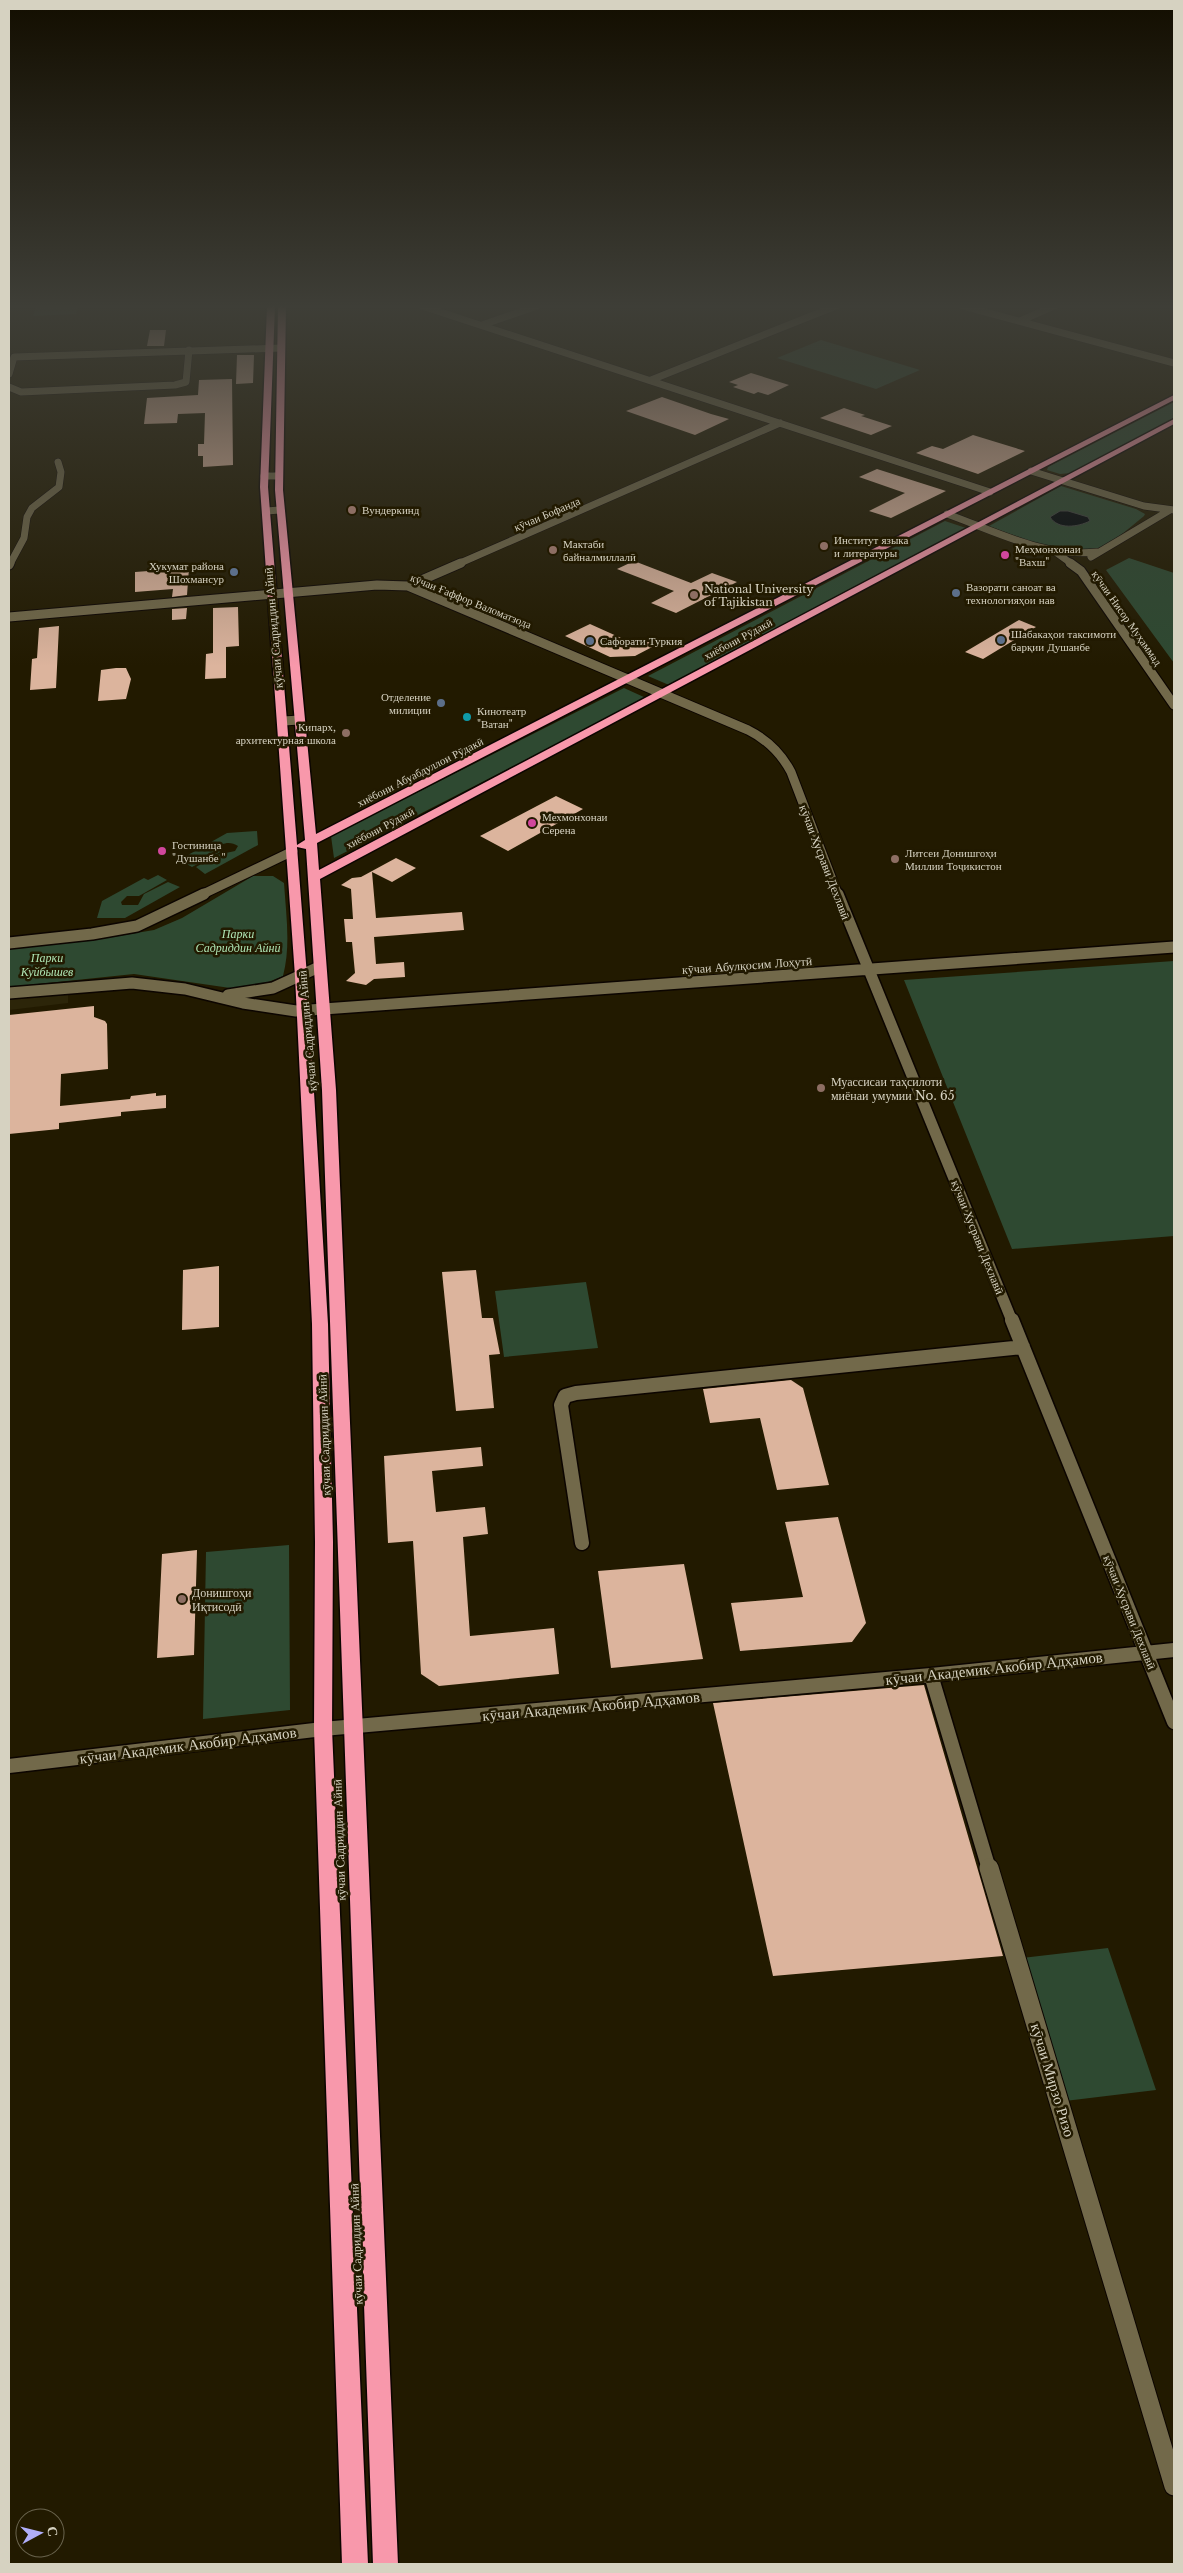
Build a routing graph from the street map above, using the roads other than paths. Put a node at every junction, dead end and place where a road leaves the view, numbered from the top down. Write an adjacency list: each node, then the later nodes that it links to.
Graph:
1 (265, 426): 9 (highway, кӯчаи Садриддин Айнӣ)
2 (278, 426): 10 (highway, кӯчаи Садриддин Айнӣ)
3 (773, 426): 24 (street, кӯчаи Бофанда)
4 (789, 426): 12 (street)
5 (1118, 426): 8 (highway, хиёбони Абуабдуллои Рӯдакӣ)
6 (1165, 426): 11 (highway, хиёбони Рӯдакӣ)
7 (58, 462): 22 (street)
8 (1031, 471): 11 (street); 12 (highway, хиёбони Абуабдуллои Рӯдакӣ)
9 (264, 476): 10 (street); 16 (highway, кӯчаи Садриддин Айнӣ)
10 (278, 476): 14 (highway, кӯчаи Садриддин Айнӣ)
11 (1062, 481): 13 (street); 19 (highway, хиёбони Рӯдакӣ)
12 (990, 492): 17 (highway, хиёбони Абуабдуллои Рӯдакӣ)
13 (1144, 506): 15 (street); 18 (street)
14 (280, 510): 16 (street); 25 (highway, кӯчаи Садриддин Айнӣ)
15 (1172, 510): 18 (street)
16 (266, 511): 26 (highway, кӯчаи Садриддин Айнӣ)
17 (947, 514): 19 (street, кӯчаи Нисор Муҳаммад); 28 (highway, хиёбони Абуабдуллои Рӯдакӣ)
18 (1157, 517): 21 (street)
19 (978, 525): 20 (street, кӯчаи Нисор Муҳаммад); 29 (highway, хиёбони Рӯдакӣ)
20 (1054, 551): 21 (street, кӯчаи Нисор Муҳаммад); 23 (street, кӯчаи Нисор Муҳаммад)
21 (1097, 552): 23 (street)
22 (9, 565)
23 (1081, 571): 30 (street, кӯчаи Нисор Муҳаммад)
24 (408, 586): 25 (street, кӯчаи Ғаффор Валоматзода); 28 (street, кӯчаи Ғаффор Валоматзода)
25 (288, 593): 26 (street, кӯчаи Ғаффор Валоматзода); 31 (highway, кӯчаи Садриддин Айнӣ)
26 (272, 594): 27 (street, кӯчаи Ғаффор Валоматзода); 32 (highway, кӯчаи Садриддин Айнӣ)
27 (9, 617)
28 (626, 679): 29 (street, кӯчаи Ғаффор Валоматзода); 34 (highway, хиёбони Абуабдуллои Рӯдакӣ)
29 (661, 694): 33 (street, кӯчаи Ғаффор Валоматзода); 36 (highway, хиёбони Рӯдакӣ)
30 (1174, 705)
31 (300, 720): 32 (street); 34 (highway, кӯчаи Садриддин Айнӣ)
32 (282, 721): 35 (highway, кӯчаи Садриддин Айнӣ)
33 (780, 753): 40 (street, кӯчаи Хусрави Дехлавӣ)
34 (311, 842): 35 (highway, хиёбони Абуабдуллои Рӯдакӣ); 36 (highway, кӯчаи Садриддин Айнӣ)
35 (293, 851): 37 (street, хиёбони Абуабдуллои Рӯдакӣ); 41 (highway, кӯчаи Садриддин Айнӣ)
36 (313, 878): 39 (highway, кӯчаи Садриддин Айнӣ)
37 (9, 943)
38 (1174, 948): 40 (street, кӯчаи Абулқосим Лоҳутӣ)
39 (319, 967): 41 (street); 44 (highway, кӯчаи Садриддин Айнӣ)
40 (867, 969): 44 (street, кӯчаи Абулқосим Лоҳутӣ); 46 (street, кӯчаи Хусрави Дехлавӣ)
41 (302, 976): 43 (street); 45 (highway, кӯчаи Садриддин Айнӣ)
42 (9, 993): 43 (street)
43 (218, 996): 45 (street)
44 (322, 1009): 45 (street, кӯчаи Абулқосим Лоҳутӣ); 52 (highway, кӯчаи Садриддин Айнӣ)
45 (303, 1010): 53 (highway, кӯчаи Садриддин Айнӣ)
46 (1023, 1347): 47 (street); 49 (street, кӯчаи Хусрави Дехлавӣ)
47 (582, 1543)
48 (1174, 1650): 49 (street, кӯчаи Академик Акобир Адҳамов)
49 (1146, 1652): 50 (street, кӯчаи Академик Акобир Адҳамов); 51 (street, кӯчаи Хусрави Дехлавӣ)
50 (931, 1675): 52 (street, кӯчаи Академик Акобир Адҳамов); 55 (street, кӯчаи Мирзо Ризо)
51 (1174, 1722)
52 (352, 1728): 53 (street, кӯчаи Академик Акобир Адҳамов); 57 (highway, кӯчаи Садриддин Айнӣ)
53 (323, 1729): 54 (street, кӯчаи Академик Акобир Адҳамов); 56 (highway, кӯчаи Садриддин Айнӣ)
54 (9, 1766)
55 (1174, 2486)
56 (355, 2564)
57 (386, 2564)

